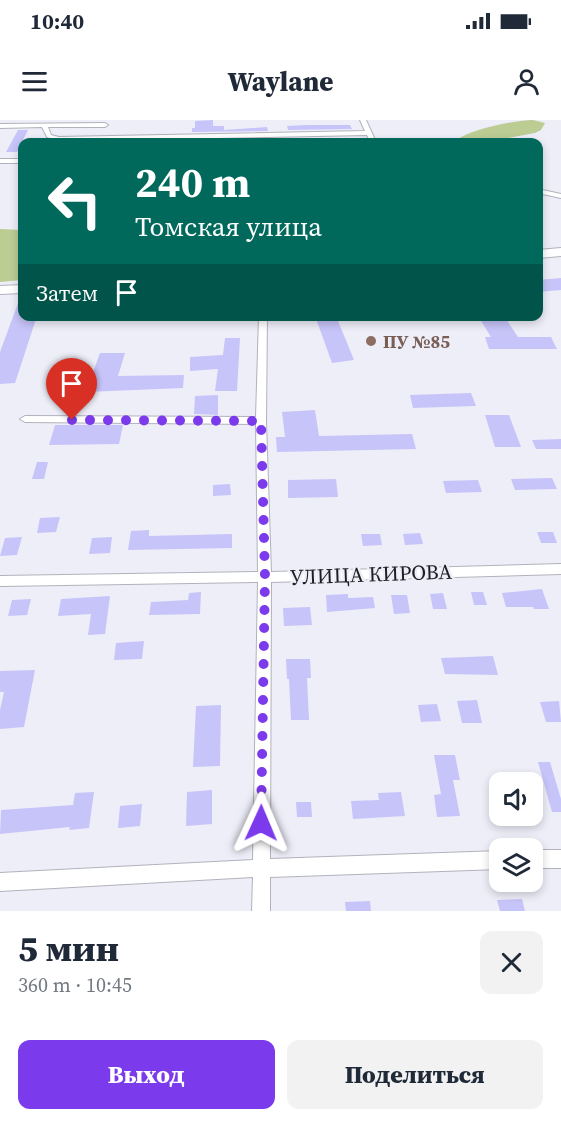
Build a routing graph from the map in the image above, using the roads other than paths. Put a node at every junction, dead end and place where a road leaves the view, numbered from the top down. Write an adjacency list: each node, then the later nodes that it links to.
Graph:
1 (363, 120): 5 (street)
2 (105, 124): 3 (street)
3 (44, 125): 4 (street); 6 (street)
4 (0, 126)
5 (370, 133): 7 (street); 8 (street)
6 (56, 138)
7 (111, 138)
8 (372, 138)
9 (0, 161): 10 (street)
10 (18, 161)
11 (543, 192): 12 (street)
12 (561, 197): 13 (street)
13 (543, 199)
14 (561, 252): 15 (main road)
15 (543, 254)
16 (18, 289): 17 (main road)
17 (0, 290)
18 (263, 321): 20 (street)
19 (25, 419): 20 (street)
20 (261, 421): 22 (street)
21 (561, 569): 22 (street, УЛИЦА КИРОВА)
22 (265, 577): 23 (street, УЛИЦА КИРОВА); 27 (street)
23 (0, 581)
24 (561, 859): 25 (street)
25 (543, 860)
26 (489, 861): 27 (street)
27 (261, 868): 28 (street); 29 (street)
28 (0, 882)
29 (261, 911)

